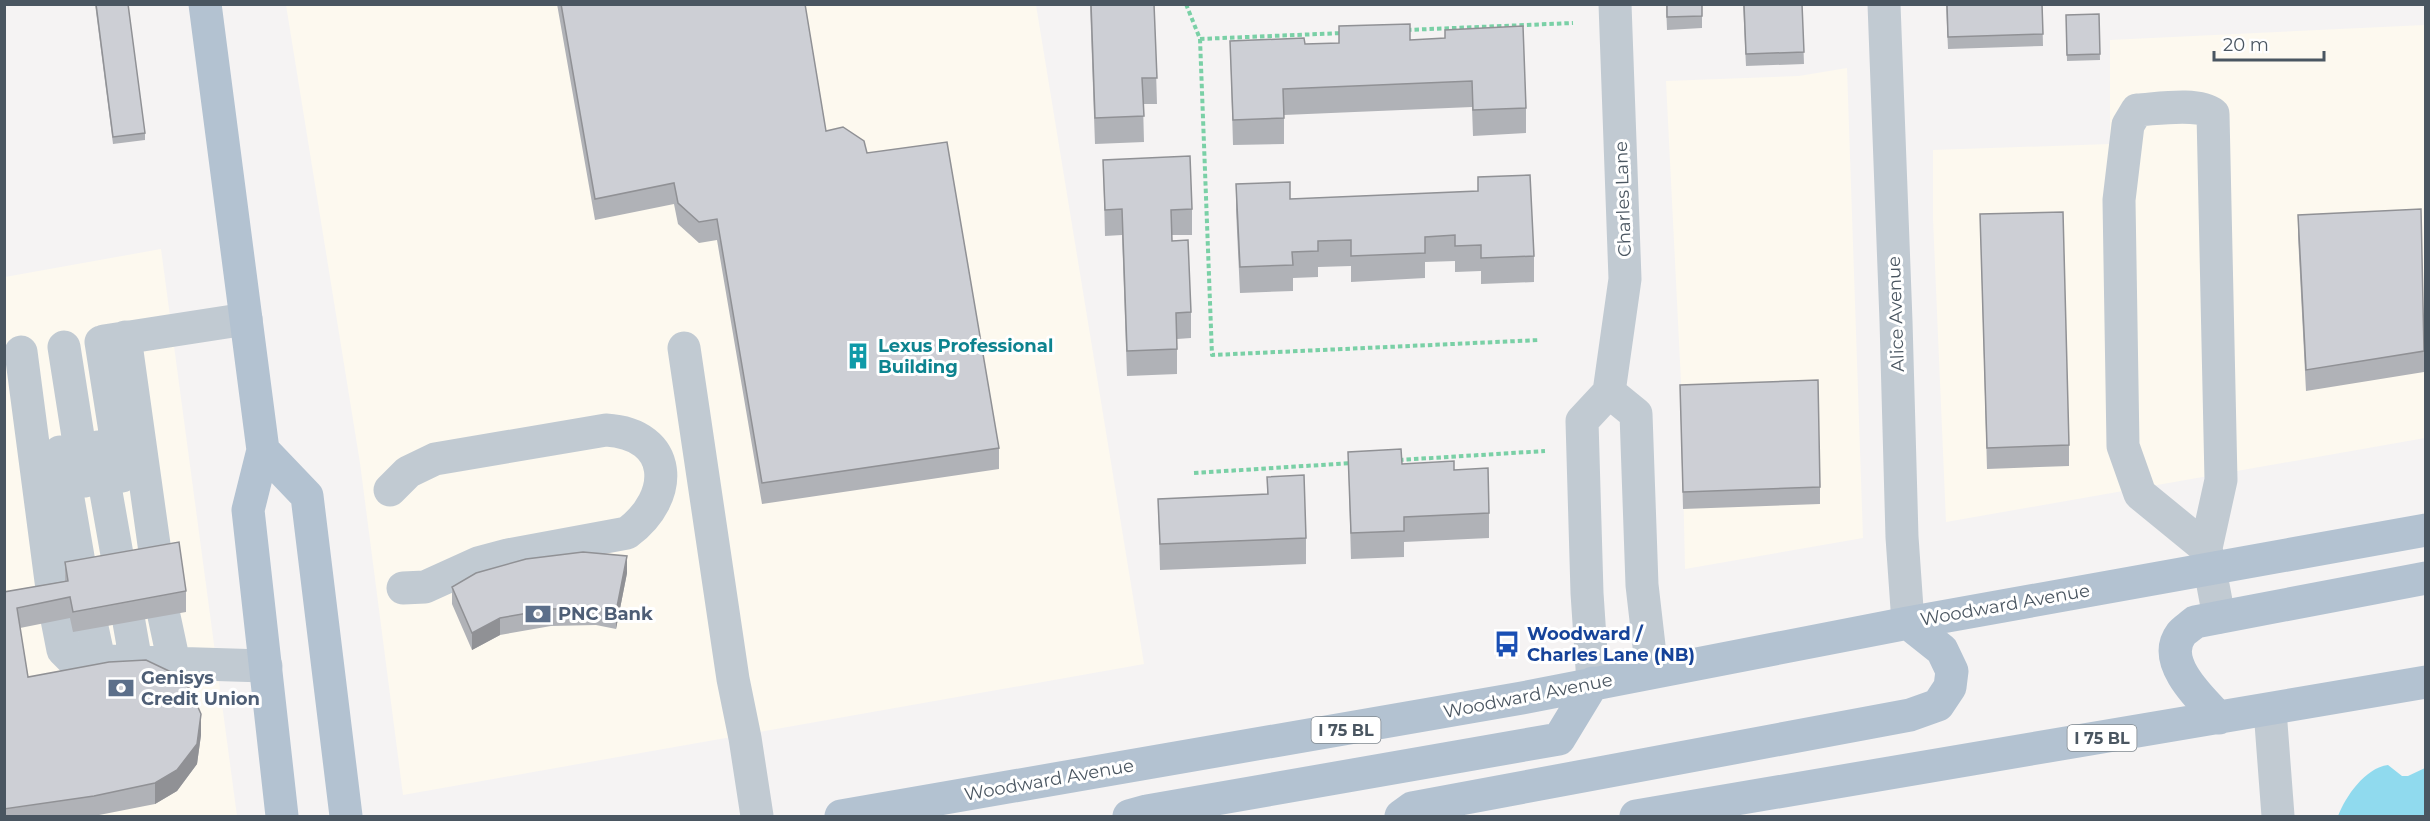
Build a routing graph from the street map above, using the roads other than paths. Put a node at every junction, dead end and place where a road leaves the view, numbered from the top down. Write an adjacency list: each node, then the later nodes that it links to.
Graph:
1 (205, 4): 4 (main road)
2 (1615, 4): 7 (street, Charles Lane)
3 (1884, 4): 15 (street, Alice Avenue)
4 (246, 319): 5 (street); 8 (main road)
5 (63, 347): 16 (street); 16 (street); 16 (street)
6 (684, 348): 25 (street)
7 (1609, 392): 18 (street); 20 (street)
8 (263, 450): 17 (main road); 24 (main road)
9 (390, 490): 13 (street)
10 (2426, 530): 11 (main road, Woodward Avenue / I 75 BL)
11 (2208, 558): 11 (street); 14 (street); 15 (main road, Woodward Avenue / I 75 BL)
12 (2426, 578): 14 (main road)
13 (404, 588)
14 (2218, 617): 22 (main road)
15 (1908, 623): 18 (main road, Woodward Avenue / I 75 BL); 28 (main road)
16 (136, 662): 17 (street)
17 (266, 666): 23 (main road)
18 (1652, 672): 20 (main road, Woodward Avenue / I 75 BL)
19 (2426, 682): 21 (main road, I 75 BL)
20 (1593, 683): 26 (main road, Woodward Avenue / I 75 BL); 27 (main road)
21 (2270, 710): 22 (main road, I 75 BL); 30 (street)
22 (2219, 718): 29 (main road, I 75 BL)
23 (282, 816)
24 (346, 816)
25 (757, 816)
26 (841, 816)
27 (1130, 816)
28 (1401, 816)
29 (1636, 816)
30 (2278, 816)

